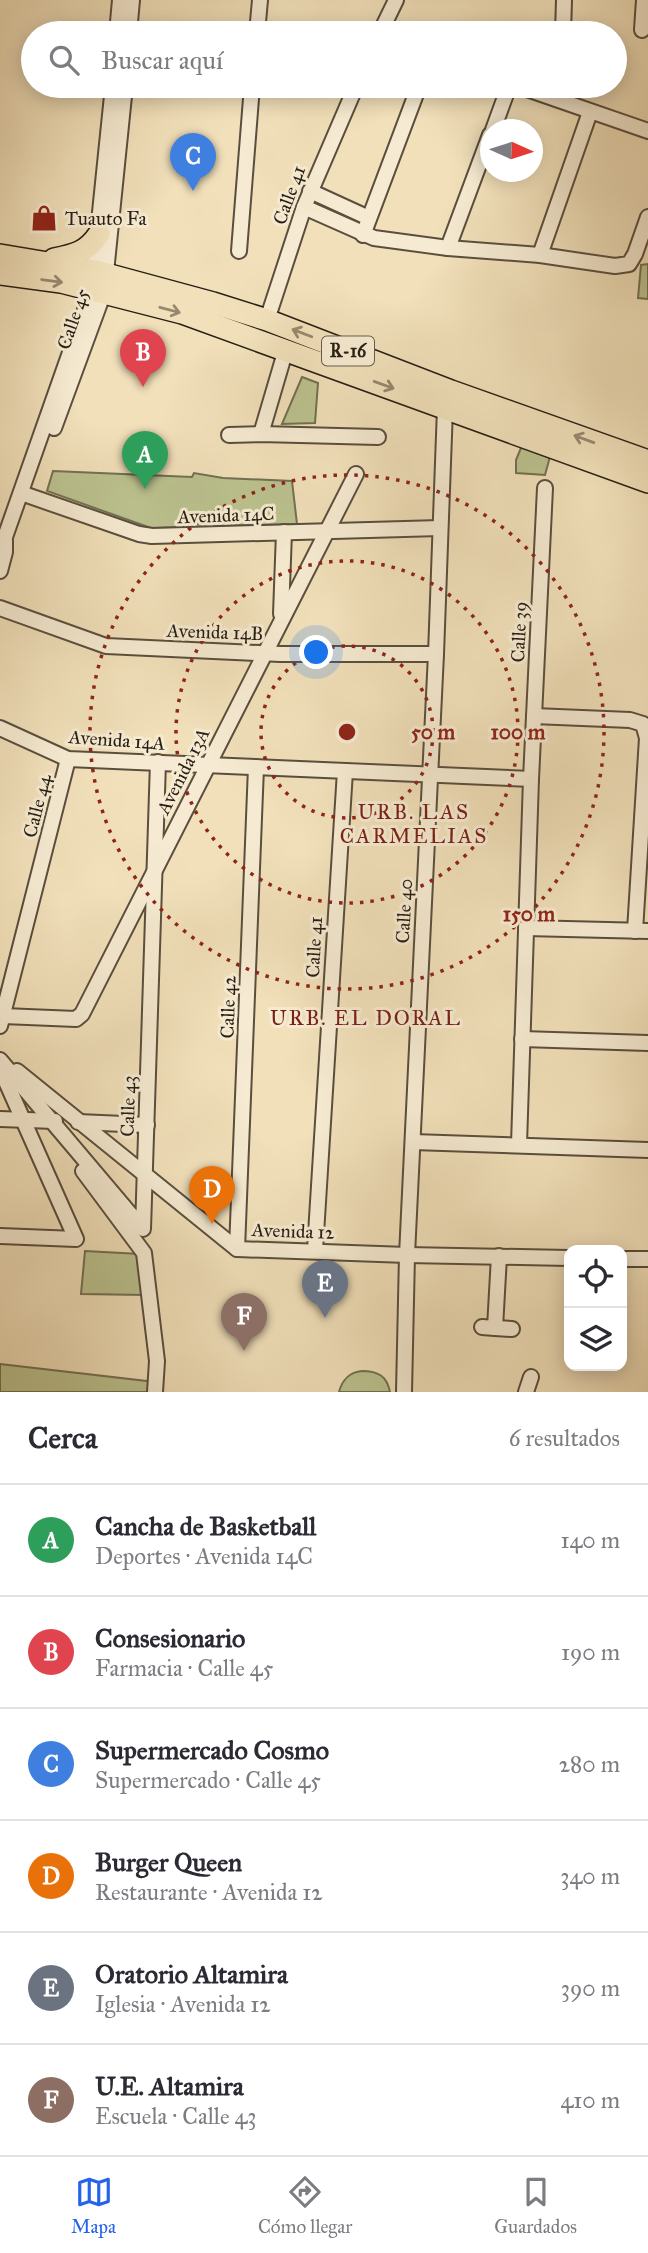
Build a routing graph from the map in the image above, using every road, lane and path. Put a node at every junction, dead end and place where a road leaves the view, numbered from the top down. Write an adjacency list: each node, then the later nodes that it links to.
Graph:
1 (120, 0): 7 (street)
2 (132, 0): 8 (street)
3 (260, 0): 9 (street)
4 (396, 0): 10 (street)
5 (564, 0): 11 (street)
6 (644, 0): 12 (street)
7 (118, 21)
8 (131, 21)
9 (258, 21)
10 (386, 21)
11 (563, 21)
12 (642, 30)
13 (112, 98): 28 (street, Calle 45)
14 (123, 98): 36 (street, Calle 45)
15 (252, 98): 31 (street)
16 (351, 98): 24 (street, Calle 41)
17 (414, 98): 27 (street)
18 (505, 98): 21 (street)
19 (551, 98): 20 (street)
20 (590, 112): 22 (street); 33 (street)
21 (497, 119)
22 (648, 131)
23 (480, 164): 30 (street)
24 (310, 191): 25 (street, Calle 41); 27 (street)
25 (304, 207): 29 (street); 37 (street, Calle 41)
26 (648, 217): 33 (street)
27 (369, 218): 29 (street)
28 (99, 234): 34 (main road); 36 (street, Calle 45)
29 (363, 235): 30 (street)
30 (448, 248): 33 (street)
31 (239, 251)
32 (0, 255): 34 (main road, R-16)
33 (540, 256)
34 (42, 261): 36 (main road, R-16)
35 (0, 274): 36 (main road, R-16, one-way to 36)
36 (99, 282): 37 (main road, R-16); 38 (main road, R-16, one-way to 38); 47 (street, Calle 45)
37 (267, 320): 39 (main road, R-16, one-way to 37)
38 (286, 349): 39 (main road, R-16, one-way to 39); 40 (street)
39 (448, 399): 43 (main road, R-16, one-way to 39); 45 (main road, R-16); 48 (street, Calle 40)
40 (261, 433): 41 (street); 42 (street)
41 (229, 435)
42 (378, 437)
43 (648, 461)
44 (356, 474): 65 (street, Avenida 13A)
45 (648, 482)
46 (545, 488): 54 (street, Calle 39)
47 (25, 494): 49 (street, Avenida 14C); 50 (street, Calle 45)
48 (440, 528): 49 (street, Avenida 14C); 53 (street, Calle 40)
49 (284, 532): 52 (street)
50 (2, 560)
51 (0, 608): 52 (street, Avenida 14B)
52 (280, 654): 53 (street, Avenida 14B)
53 (436, 654): 60 (street, Calle 40)
54 (534, 716): 61 (street, Calle 39); 62 (street)
55 (0, 728): 56 (street, Avenida 14A)
56 (68, 758): 57 (street, Avenida 14A); 65 (street, Calle 44)
57 (158, 762): 58 (street, Avenida 14A); 71 (street, Calle 43)
58 (256, 767): 59 (street, Avenida 14A); 76 (street, Calle 42)
59 (345, 771): 60 (street, Avenida 14A); 77 (street, Calle 41)
60 (430, 775): 61 (street, Avenida 14A); 72 (street, Calle 40)
61 (531, 779): 63 (street, Calle 39)
62 (644, 827): 64 (street)
63 (526, 928): 64 (street); 66 (street, Calle 39)
64 (642, 931)
65 (2, 1021)
66 (522, 1039): 67 (street); 73 (street, Calle 39)
67 (648, 1043)
68 (0, 1059): 71 (street, Calle 43); 76 (street, Avenida 12); 85 (street)
69 (0, 1068): 75 (street)
70 (0, 1119): 71 (street)
71 (147, 1125)
72 (413, 1142): 73 (street); 78 (street, Calle 40)
73 (519, 1144): 74 (street)
74 (648, 1150)
75 (0, 1236)
76 (237, 1249): 77 (street, Avenida 12)
77 (315, 1250): 78 (street, Avenida 12)
78 (407, 1255): 79 (street, Avenida 12); 86 (street, Calle 40)
79 (499, 1256): 80 (street, Avenida 12); 83 (street)
80 (564, 1258)
81 (627, 1259): 82 (street)
82 (648, 1259)
83 (512, 1329)
84 (531, 1377): 87 (street)
85 (155, 1392)
86 (404, 1392)
87 (526, 1392)

